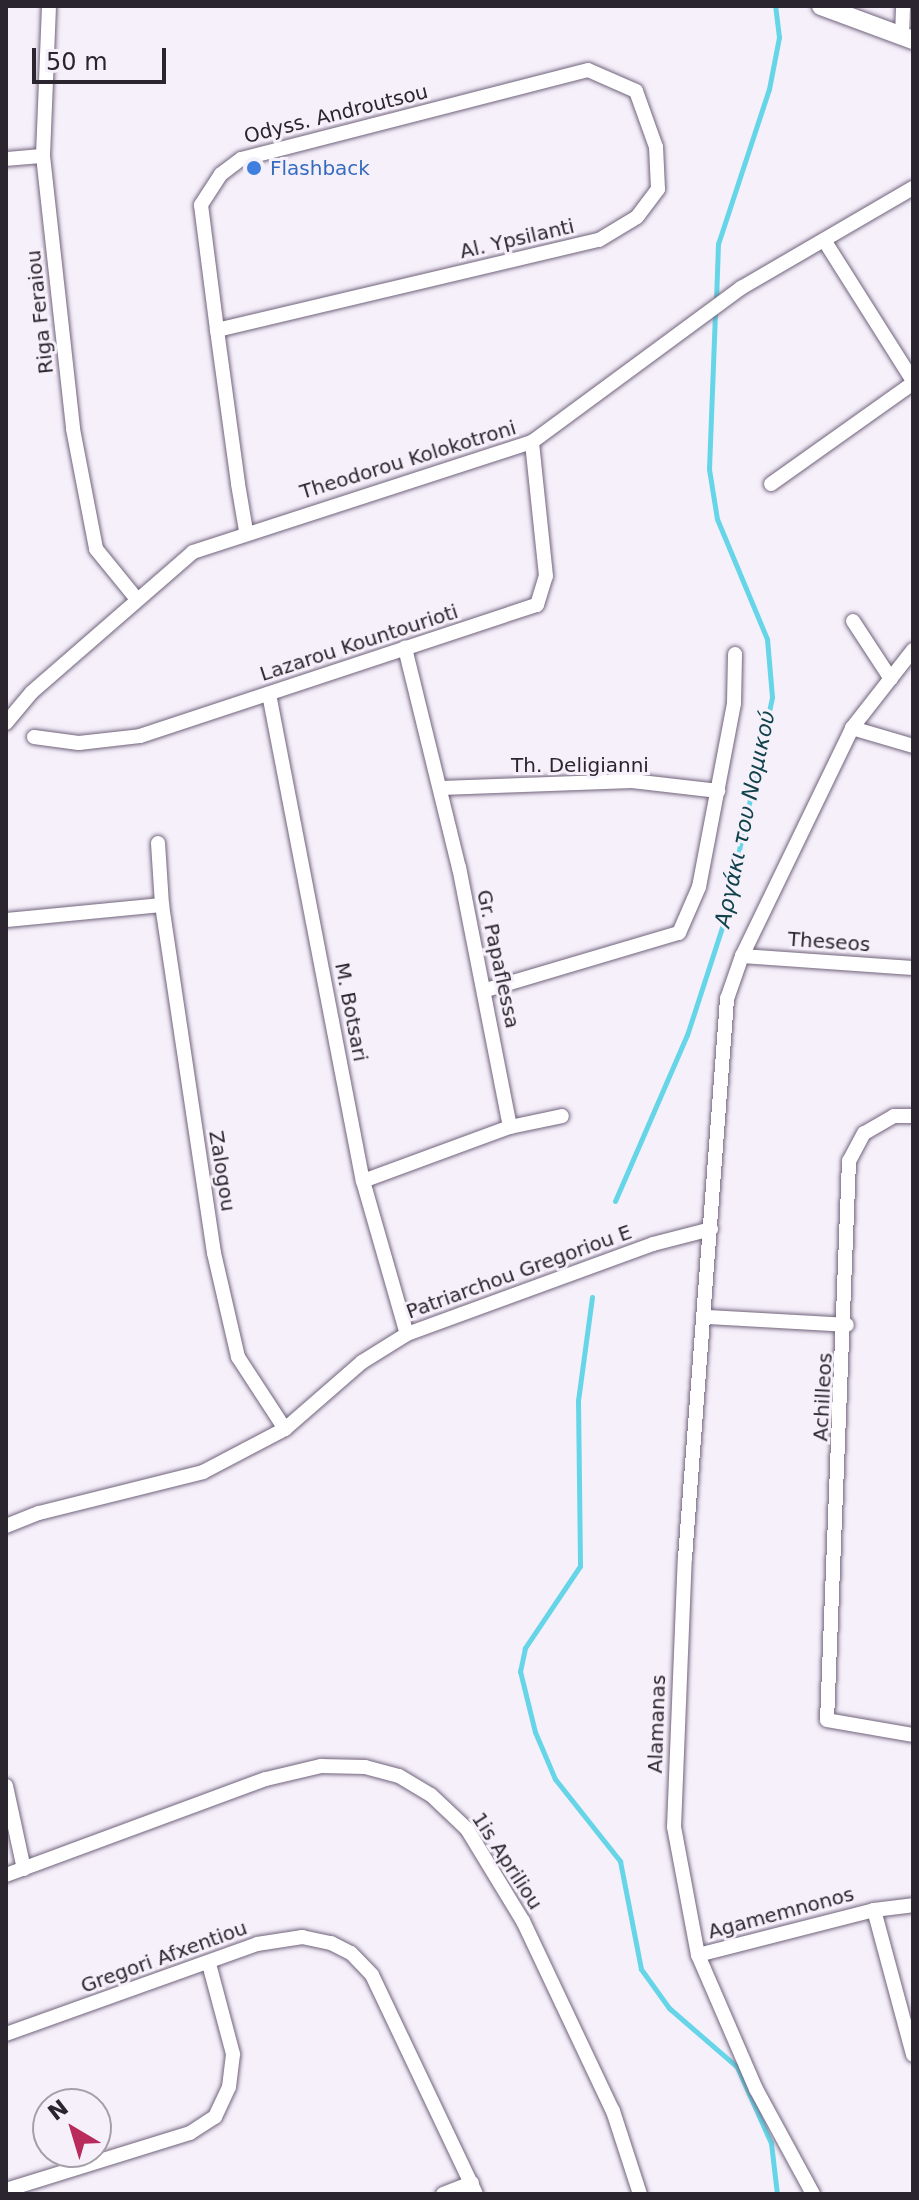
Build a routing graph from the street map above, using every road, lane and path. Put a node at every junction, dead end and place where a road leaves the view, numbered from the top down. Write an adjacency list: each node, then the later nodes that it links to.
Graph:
1 (49, 6): 6 (street, Riga Feraiou)
2 (821, 6): 4 (street)
3 (903, 6): 4 (street)
4 (908, 38)
5 (588, 70): 10 (street, Odyss. Androutsou); 10 (street, Al. Ypsilanti)
6 (43, 156): 7 (street); 15 (street, Riga Feraiou)
7 (6, 159)
8 (913, 188): 9 (street, Theodorou Kolokotroni)
9 (824, 240): 11 (street); 12 (street, Theodorou Kolokotroni)
10 (217, 330): 14 (street, Odyss. Androutsou)
11 (913, 382): 13 (street)
12 (532, 442): 14 (street, Theodorou Kolokotroni); 17 (street, Lazarou Kountourioti)
13 (771, 484)
14 (246, 531): 15 (street, Theodorou Kolokotroni)
15 (136, 598): 22 (street, Theodorou Kolokotroni)
16 (853, 621): 20 (street)
17 (405, 648): 21 (street, Lazarou Kountourioti); 26 (street, Gr. Papaflessa)
18 (913, 650): 20 (street, Alamanas)
19 (735, 654): 27 (street)
20 (891, 679): 23 (street, Alamanas)
21 (269, 694): 24 (street, Lazarou Kountourioti); 37 (street, M. Botsari)
22 (6, 723)
23 (852, 728): 25 (street); 31 (street, Alamanas)
24 (34, 737)
25 (913, 746)
26 (441, 788): 27 (street, Th. Deligianni); 33 (street, Gr. Papaflessa)
27 (718, 791): 33 (street)
28 (158, 843): 29 (street, Zalogou)
29 (162, 905): 30 (street); 42 (street, Zalogou)
30 (6, 920)
31 (742, 956): 32 (street, Theseos); 38 (street, Alamanas)
32 (913, 968)
33 (486, 990): 36 (street, Gr. Papaflessa)
34 (562, 1116): 36 (street)
35 (913, 1116): 40 (street, Achilleos)
36 (510, 1127): 37 (street)
37 (363, 1181): 41 (street, M. Botsari)
38 (711, 1229): 39 (street, Alamanas); 41 (street, Patriarchou Gregoriou E)
39 (706, 1317): 40 (street); 51 (street, Alamanas)
40 (847, 1325): 45 (street, Achilleos)
41 (407, 1334): 42 (street, Patriarchou Gregoriou E)
42 (285, 1429): 43 (street, Patriarchou Gregoriou E)
43 (6, 1526): 44 (street)
44 (6, 1534)
45 (913, 1735)
46 (6, 1786): 47 (street)
47 (24, 1869): 48 (street, 1is Apriliou); 58 (street, 1is Apriliou)
48 (6, 1875)
49 (913, 1905): 50 (street, Agamemnonos)
50 (874, 1910): 51 (street, Agamemnonos); 54 (street, Agamemnonos)
51 (698, 1955): 59 (street, Alamanas)
52 (209, 1964): 53 (street, Gregori Afxentiou); 55 (street, Gregori Afxentiou); 56 (street)
53 (6, 2034)
54 (913, 2055)
55 (474, 2188): 57 (street)
56 (6, 2190)
57 (443, 2194)
58 (640, 2194)
59 (813, 2194)

